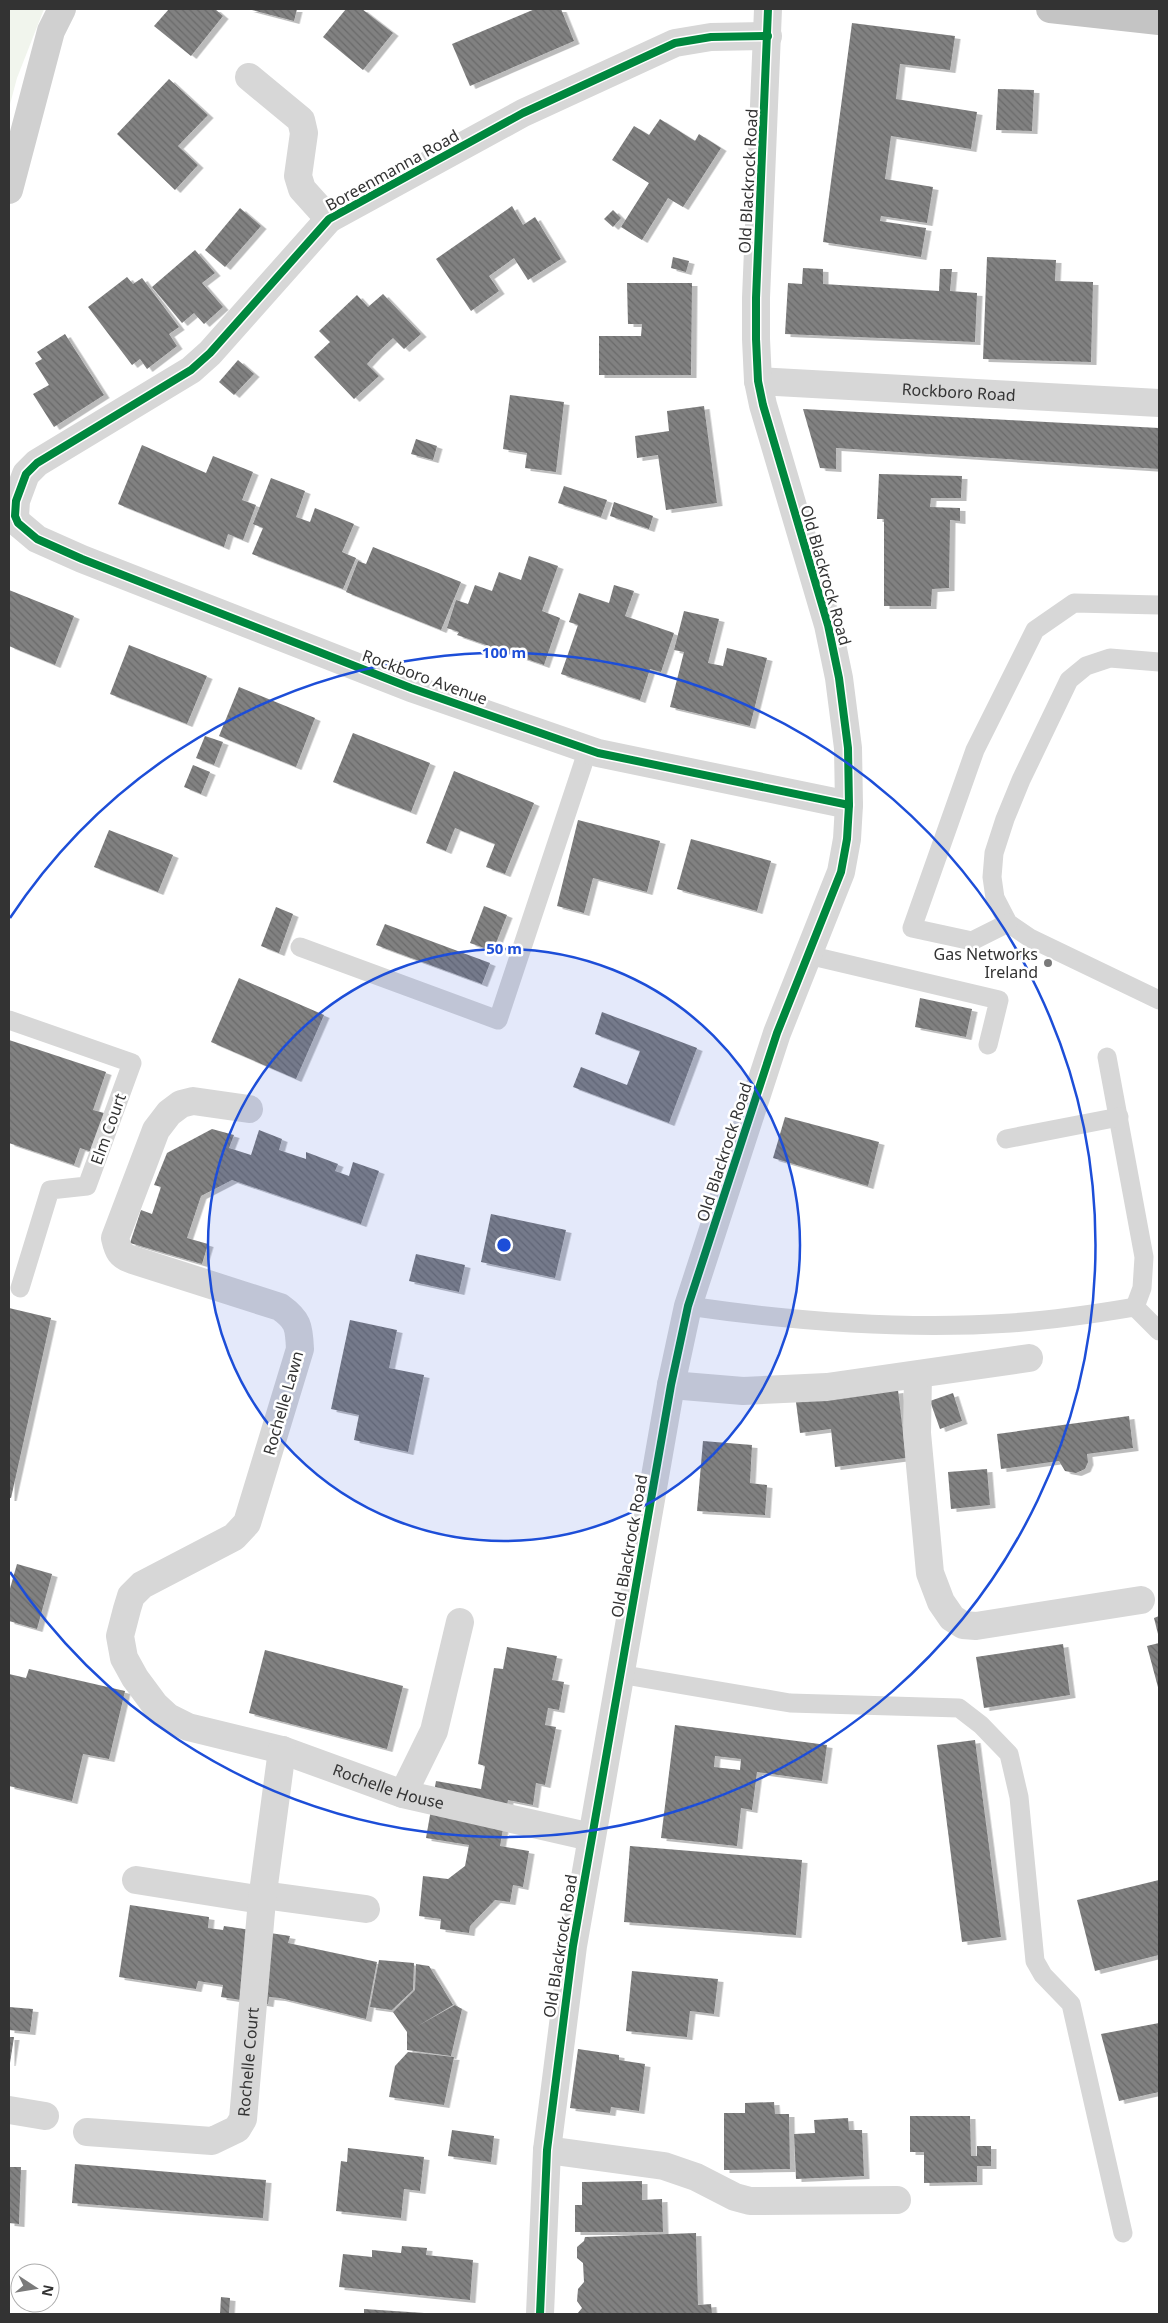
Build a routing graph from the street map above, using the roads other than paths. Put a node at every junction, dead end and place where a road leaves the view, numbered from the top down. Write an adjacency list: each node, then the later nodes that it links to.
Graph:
1 (62, 9): 7 (main road)
2 (768, 9): 5 (street, Old Blackrock Road)
3 (1050, 9): 4 (highway)
4 (1159, 21)
5 (768, 36): 8 (street, Boreenmanna Road); 9 (street, Old Blackrock Road)
6 (249, 77): 8 (street)
7 (9, 190)
8 (329, 219): 11 (street, Boreenmanna Road)
9 (758, 381): 10 (street, Rockboro Road); 16 (street, Old Blackrock Road)
10 (1159, 403)
11 (15, 484): 12 (street, Boreenmanna Road)
12 (15, 516): 15 (street, Rockboro Avenue)
13 (1159, 605): 17 (lane)
14 (1159, 662): 17 (lane)
15 (588, 749): 16 (street, Rockboro Avenue); 18 (lane)
16 (849, 805): 19 (street, Old Blackrock Road)
17 (1008, 923): 20 (lane)
18 (300, 947)
19 (808, 956): 22 (lane); 28 (street, Old Blackrock Road)
20 (1159, 1000)
21 (9, 1020): 27 (lane, Elm Court)
22 (988, 1045)
23 (1107, 1057): 25 (lane)
24 (249, 1109): 37 (street, Rochelle Lawn)
25 (1118, 1117): 26 (lane); 29 (lane)
26 (1006, 1139)
27 (20, 1288)
28 (688, 1306): 29 (lane); 33 (street, Old Blackrock Road)
29 (1135, 1307): 30 (lane)
30 (1159, 1330)
31 (1029, 1358): 32 (street)
32 (918, 1374): 33 (street); 34 (street)
33 (671, 1384): 36 (street, Old Blackrock Road)
34 (1141, 1600)
35 (460, 1622): 39 (street)
36 (620, 1674): 40 (street, Old Blackrock Road); 49 (lane)
37 (188, 1728): 38 (street, Rochelle House)
38 (282, 1750): 39 (street, Rochelle House); 42 (street, Rochelle Court)
39 (403, 1794): 40 (street, Rochelle House)
40 (591, 1836): 47 (street, Old Blackrock Road)
41 (136, 1880): 42 (street)
42 (263, 1898): 43 (street); 46 (street, Rochelle Court)
43 (366, 1909)
44 (9, 2110): 45 (street)
45 (45, 2116)
46 (87, 2132)
47 (547, 2150): 48 (street); 50 (street, Old Blackrock Road)
48 (897, 2200)
49 (1123, 2233)
50 (540, 2314)

